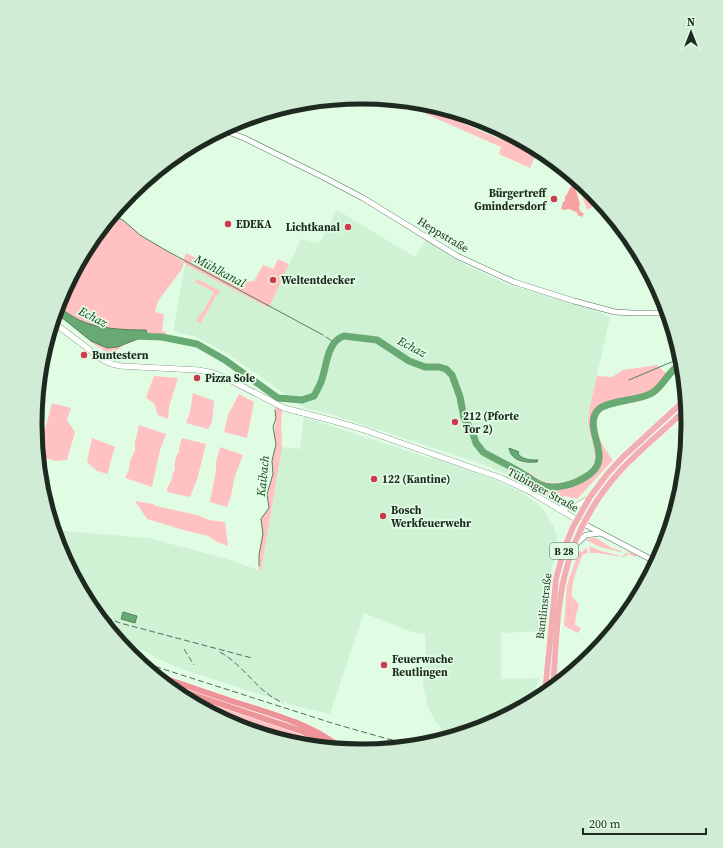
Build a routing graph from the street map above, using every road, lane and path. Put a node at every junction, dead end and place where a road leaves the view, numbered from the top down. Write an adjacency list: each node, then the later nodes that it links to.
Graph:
1 (230, 133): 2 (street, Heppstraße)
2 (661, 313)
3 (58, 326): 7 (main road, Tübinger Straße)
4 (680, 405): 6 (main road, Bantlinstraße / B 28)
5 (681, 416): 9 (main road, Bantlinstraße / B 28)
6 (588, 499): 7 (main road); 8 (main road, Bantlinstraße / B 28)
7 (558, 509): 8 (main road, Tübinger Straße)
8 (576, 520): 9 (main road, Tübinger Straße); 15 (main road, Bantlinstraße / B 28)
9 (584, 524): 10 (street, Tübinger Straße); 11 (main road, Bantlinstraße / B 28)
10 (602, 533): 11 (street); 12 (street, Tübinger Straße)
11 (573, 548): 13 (main road, Bantlinstraße / B 28)
12 (651, 559)
13 (554, 679)
14 (172, 681): 18 (highway)
15 (546, 685)
16 (190, 694): 17 (highway)
17 (321, 741)
18 (334, 742)

